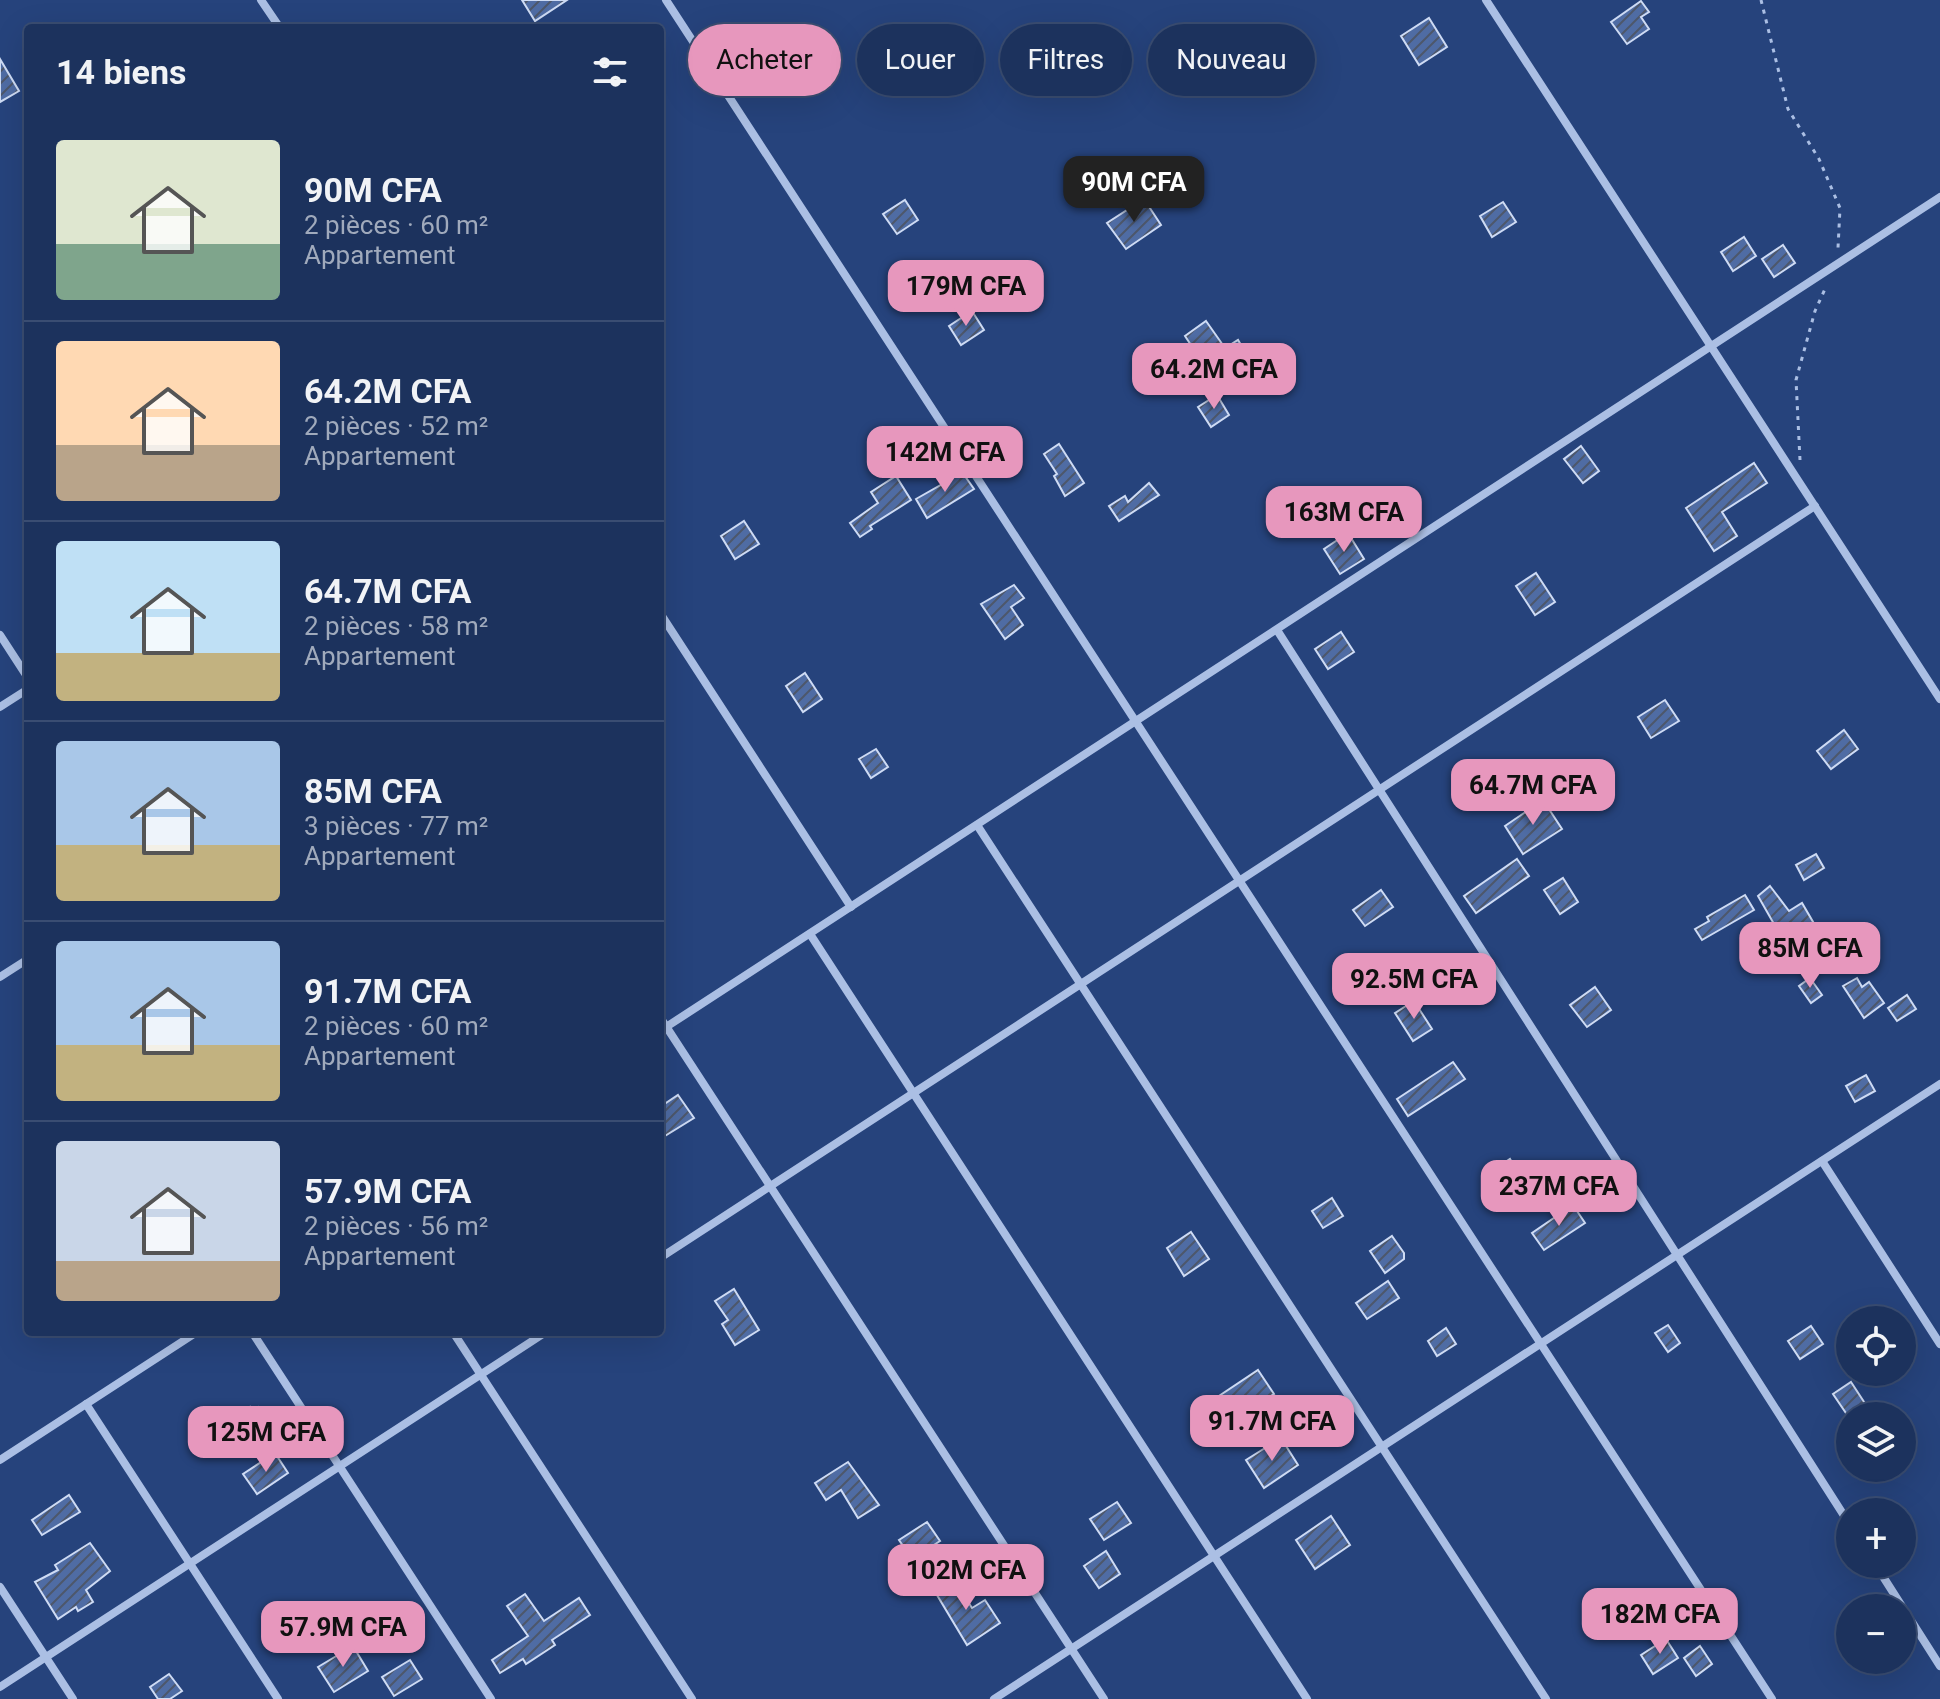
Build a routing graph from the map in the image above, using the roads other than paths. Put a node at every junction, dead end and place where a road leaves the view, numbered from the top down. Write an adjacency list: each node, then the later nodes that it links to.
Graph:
1 (261, 0): 4 (street)
2 (666, 0): 15 (street)
3 (1486, 0): 6 (street)
4 (277, 24)
5 (1940, 197): 6 (street)
6 (1711, 347): 7 (street); 9 (street)
7 (1815, 506): 13 (street); 16 (street)
8 (664, 619): 19 (street)
9 (1277, 630): 15 (street); 16 (street)
10 (0, 635): 11 (street)
11 (24, 672)
12 (24, 692): 14 (street)
13 (1940, 699)
14 (0, 707)
15 (1136, 722): 17 (street); 18 (street)
16 (1379, 790): 18 (street); 31 (street)
17 (977, 825): 19 (street); 23 (street)
18 (1239, 881): 23 (street); 36 (street)
19 (851, 907): 20 (street)
20 (810, 934): 24 (street); 27 (street)
21 (24, 962): 22 (street)
22 (0, 977)
23 (1081, 984): 27 (street); 40 (street)
24 (664, 1028)
25 (664, 1030): 29 (street)
26 (1940, 1084): 28 (street)
27 (913, 1093): 29 (street); 44 (street)
28 (1822, 1161): 31 (street); 37 (street)
29 (770, 1186): 30 (street); 48 (street)
30 (664, 1255)
31 (1677, 1255): 36 (street); 43 (street)
32 (191, 1336): 39 (street)
33 (255, 1336): 42 (street)
34 (456, 1336): 38 (street)
35 (540, 1336): 38 (street)
36 (1540, 1344): 40 (street); 60 (street)
37 (1940, 1344)
38 (481, 1374): 42 (street); 55 (street)
39 (86, 1404): 41 (street); 45 (street)
40 (1382, 1447): 44 (street); 59 (street)
41 (0, 1460)
42 (339, 1466): 45 (street); 54 (street)
43 (1836, 1503)
44 (1214, 1556): 48 (street); 58 (street)
45 (190, 1564): 49 (street); 53 (street)
46 (1884, 1578): 50 (street)
47 (0, 1587): 49 (street)
48 (1071, 1648): 56 (street); 57 (street)
49 (46, 1657): 51 (street); 52 (street)
50 (1940, 1666)
51 (0, 1687)
52 (73, 1699)
53 (278, 1699)
54 (491, 1699)
55 (692, 1699)
56 (994, 1699)
57 (1104, 1699)
58 (1307, 1699)
59 (1546, 1699)
60 (1772, 1699)

